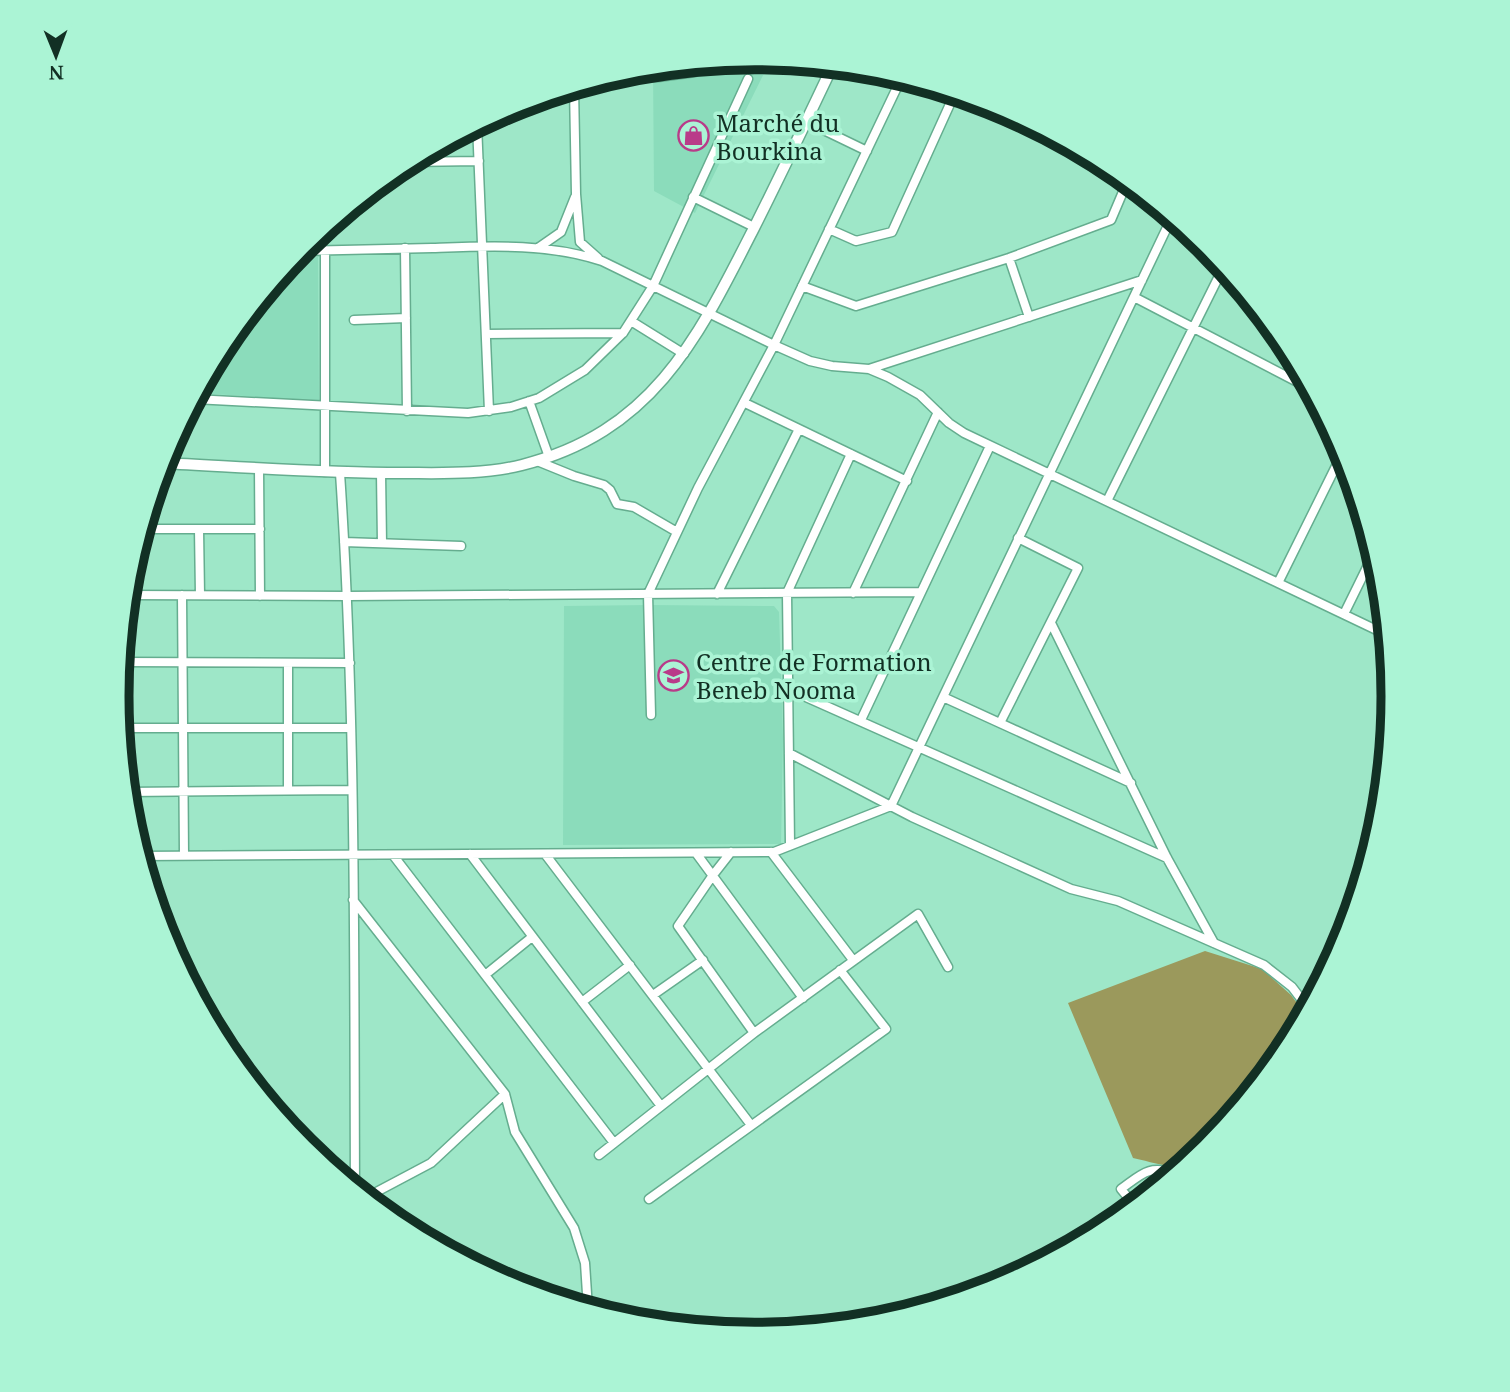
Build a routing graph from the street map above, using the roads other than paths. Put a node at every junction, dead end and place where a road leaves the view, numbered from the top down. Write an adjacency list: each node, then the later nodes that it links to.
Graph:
1 (829, 74): 6 (street)
2 (748, 79): 13 (street)
3 (897, 87): 8 (street)
4 (574, 97): 12 (street)
5 (950, 101): 16 (street)
6 (807, 122): 8 (street); 15 (street)
7 (478, 135): 9 (street)
8 (867, 151): 16 (street)
9 (479, 161): 10 (street); 17 (street)
10 (430, 162)
11 (1124, 190): 22 (street)
12 (576, 194): 19 (street); 23 (street)
13 (694, 197): 15 (street); 26 (street)
14 (1168, 225): 25 (street)
15 (754, 227): 29 (street)
16 (829, 229): 27 (street)
17 (482, 246): 18 (street); 19 (street); 36 (street)
18 (405, 248): 21 (street); 31 (street)
19 (538, 248): 23 (street)
20 (314, 251): 21 (street)
21 (325, 251): 44 (street)
22 (1009, 258): 27 (street); 30 (street)
23 (603, 261): 26 (street)
24 (1219, 276): 34 (street)
25 (1142, 280): 28 (street); 30 (street)
26 (653, 286): 29 (street); 33 (street)
27 (802, 286): 37 (street)
28 (1134, 297): 34 (street); 59 (street)
29 (710, 314): 37 (street); 38 (street)
30 (1029, 317): 39 (street)
31 (406, 318): 32 (street); 45 (street)
32 (354, 320)
33 (631, 321): 35 (street); 38 (street)
34 (1193, 328): 40 (street); 61 (street)
35 (623, 333): 36 (street); 42 (street)
36 (486, 334): 46 (street)
37 (774, 345): 39 (street); 43 (street)
38 (684, 354): 51 (street)
39 (869, 369): 47 (street)
40 (1296, 381)
41 (204, 400): 44 (street)
42 (529, 401): 46 (street); 51 (street)
43 (745, 403): 48 (street); 65 (street)
44 (325, 407): 45 (street); 56 (street)
45 (407, 411): 46 (street)
46 (489, 411)
47 (938, 412): 49 (street); 60 (street)
48 (799, 429): 50 (street); 76 (street)
49 (990, 446): 59 (street); 72 (street)
50 (851, 454): 60 (street); 73 (street)
51 (549, 457): 52 (street)
52 (537, 461): 58 (street); 65 (street)
53 (174, 464): 55 (street)
54 (1337, 465): 71 (street)
55 (259, 468): 56 (street); 62 (street)
56 (325, 472): 57 (street)
57 (340, 473): 58 (street); 67 (street)
58 (381, 473): 68 (street)
59 (1049, 474): 61 (street); 66 (street)
60 (907, 481): 74 (street)
61 (1107, 501): 71 (street)
62 (260, 528): 64 (street); 80 (street)
63 (152, 529): 64 (street)
64 (199, 529): 79 (street)
65 (677, 532): 75 (street)
66 (1018, 538): 83 (street); 90 (street)
67 (345, 542): 68 (street); 81 (street)
68 (382, 543): 69 (street)
69 (461, 546)
70 (1367, 567): 82 (street)
71 (1278, 583): 82 (street)
72 (921, 592): 74 (street); 92 (street)
73 (787, 593): 74 (street); 76 (street); 89 (street)
74 (853, 593)
75 (648, 594): 76 (street); 81 (street); 91 (street)
76 (717, 594)
77 (137, 595): 78 (street)
78 (182, 595): 79 (street); 85 (street)
79 (200, 595): 80 (street)
80 (260, 596): 81 (street)
81 (348, 596): 88 (street)
82 (1344, 614): 84 (street)
83 (1051, 623): 93 (street); 100 (street)
84 (1378, 630)
85 (182, 662): 86 (street); 87 (street); 95 (street)
86 (130, 663)
87 (288, 663): 88 (street); 96 (street)
88 (350, 663): 97 (street)
89 (788, 689): 92 (street); 99 (street)
90 (943, 697): 93 (street); 98 (street)
91 (651, 715)
92 (861, 720): 98 (street)
93 (1000, 723): 100 (street)
94 (130, 728): 95 (street)
95 (183, 728): 96 (street); 101 (street)
96 (288, 728): 97 (street); 102 (street)
97 (351, 728): 103 (street)
98 (919, 746): 105 (street); 116 (street)
99 (789, 753): 105 (street); 106 (street)
100 (1130, 783): 116 (street)
101 (183, 790): 102 (street); 104 (street); 112 (street)
102 (288, 790): 103 (street)
103 (352, 790): 113 (street)
104 (136, 792)
105 (891, 806): 106 (street); 120 (street)
106 (790, 845): 108 (street)
107 (731, 852): 108 (street); 109 (street); 117 (street)
108 (771, 852): 122 (street)
109 (696, 853): 111 (street); 117 (street)
110 (470, 854): 111 (street); 114 (street); 119 (street)
111 (545, 854): 123 (street)
112 (184, 855): 113 (street); 115 (street)
113 (353, 855): 114 (street); 118 (street)
114 (393, 855): 126 (street)
115 (150, 856)
116 (1167, 858): 120 (street)
117 (713, 875): 121 (street); 128 (street)
118 (353, 900): 133 (street); 139 (street)
119 (532, 937): 126 (street); 130 (street)
120 (1214, 943): 129 (street)
121 (703, 960): 127 (street); 131 (street)
122 (853, 960): 124 (street); 125 (street)
123 (630, 965): 127 (street); 130 (street)
124 (948, 967)
125 (840, 970): 128 (street); 135 (street)
126 (485, 975): 136 (street)
127 (653, 995): 132 (street)
128 (803, 998): 131 (street)
129 (1302, 1000)
130 (582, 1002): 134 (street)
131 (754, 1034): 132 (street)
132 (709, 1069): 134 (street); 135 (street)
133 (505, 1094): 140 (street); 143 (street)
134 (661, 1106): 136 (street)
135 (751, 1125): 142 (street)
136 (614, 1143): 137 (street)
137 (599, 1155)
138 (1164, 1170): 141 (street)
139 (355, 1177)
140 (374, 1193)
141 (1129, 1198)
142 (649, 1199)
143 (589, 1300)

